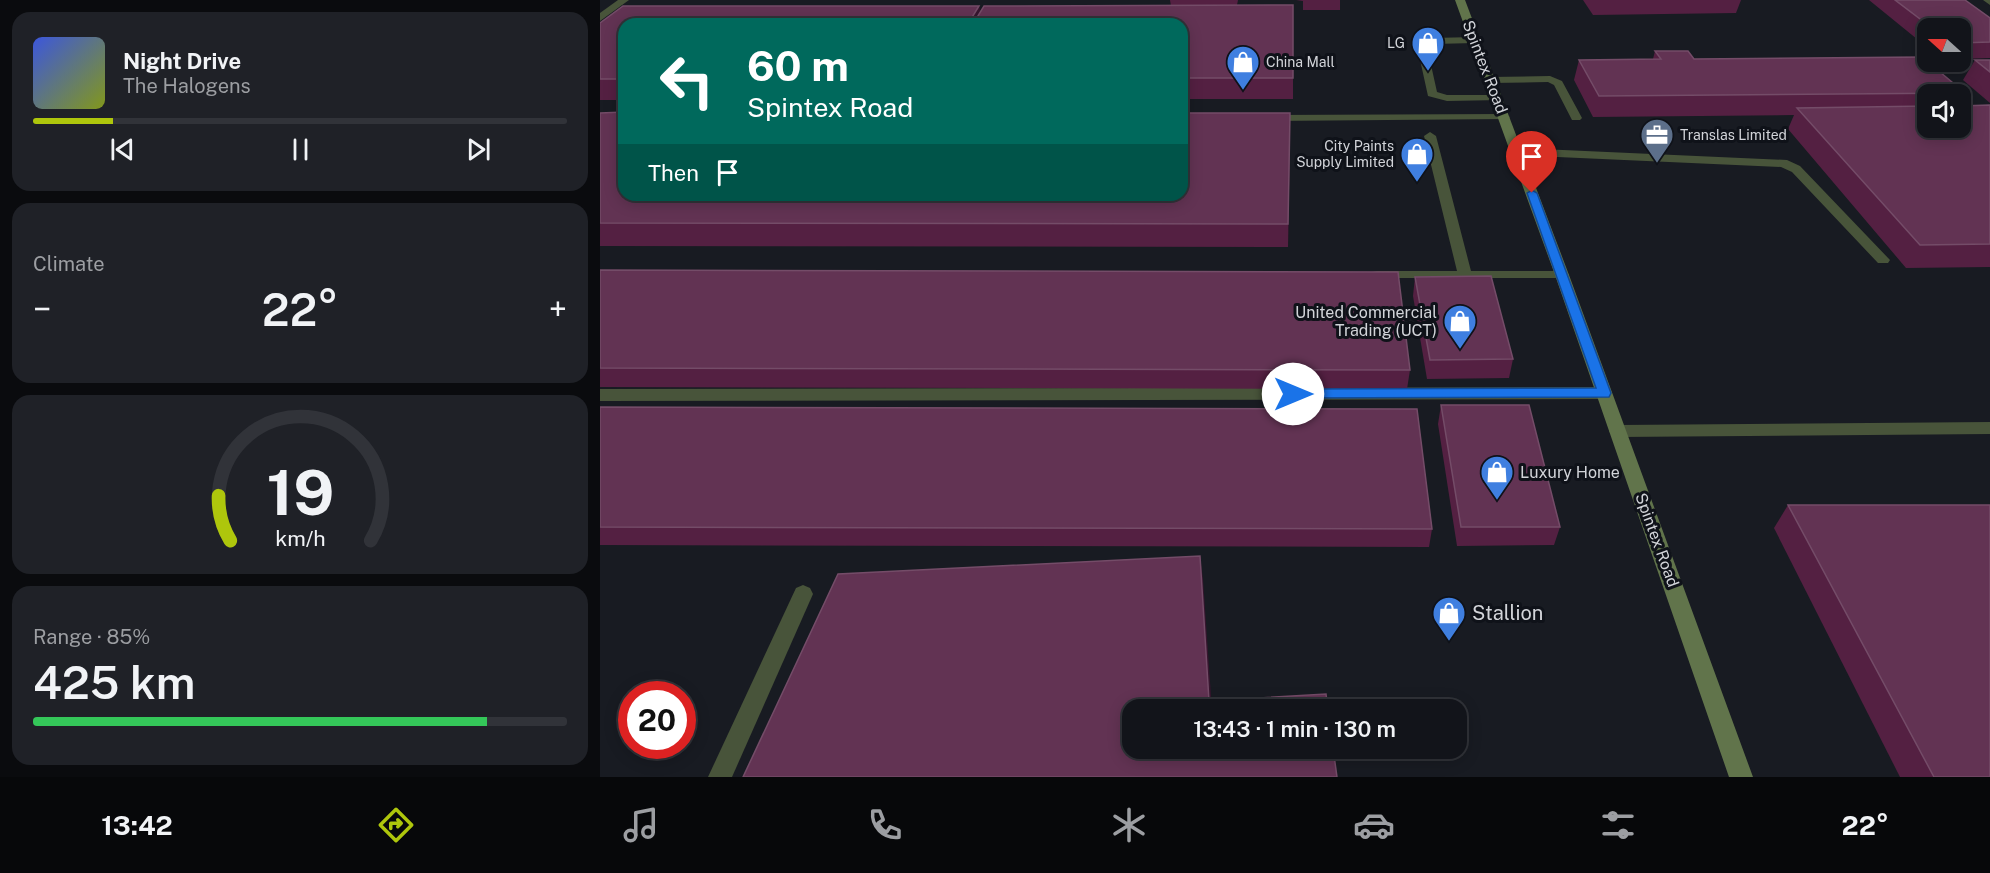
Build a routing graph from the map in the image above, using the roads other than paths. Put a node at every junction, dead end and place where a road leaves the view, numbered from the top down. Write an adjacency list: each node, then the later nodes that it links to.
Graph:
1 (624, 0): 3 (lane)
2 (1460, 0): 4 (main road, Spintex Road)
3 (600, 18)
4 (1475, 40): 5 (main road, Spintex Road); 6 (lane)
5 (1490, 80): 6 (main road, Spintex Road); 9 (lane)
6 (1497, 98): 7 (main road, Spintex Road)
7 (1504, 117): 8 (lane); 11 (main road, Spintex Road)
8 (1254, 118)
9 (1576, 118)
10 (1430, 136): 14 (lane)
11 (1517, 152): 12 (lane); 15 (main road, Spintex Road)
12 (1883, 260)
13 (1358, 275): 14 (lane)
14 (1465, 275): 15 (lane)
15 (1562, 275): 16 (main road, Spintex Road)
16 (1604, 393): 17 (lane); 19 (main road, Spintex Road)
17 (600, 395)
18 (1990, 428): 19 (lane)
19 (1618, 432): 22 (main road, Spintex Road)
20 (803, 594): 21 (lane)
21 (720, 777)
22 (1741, 777)

